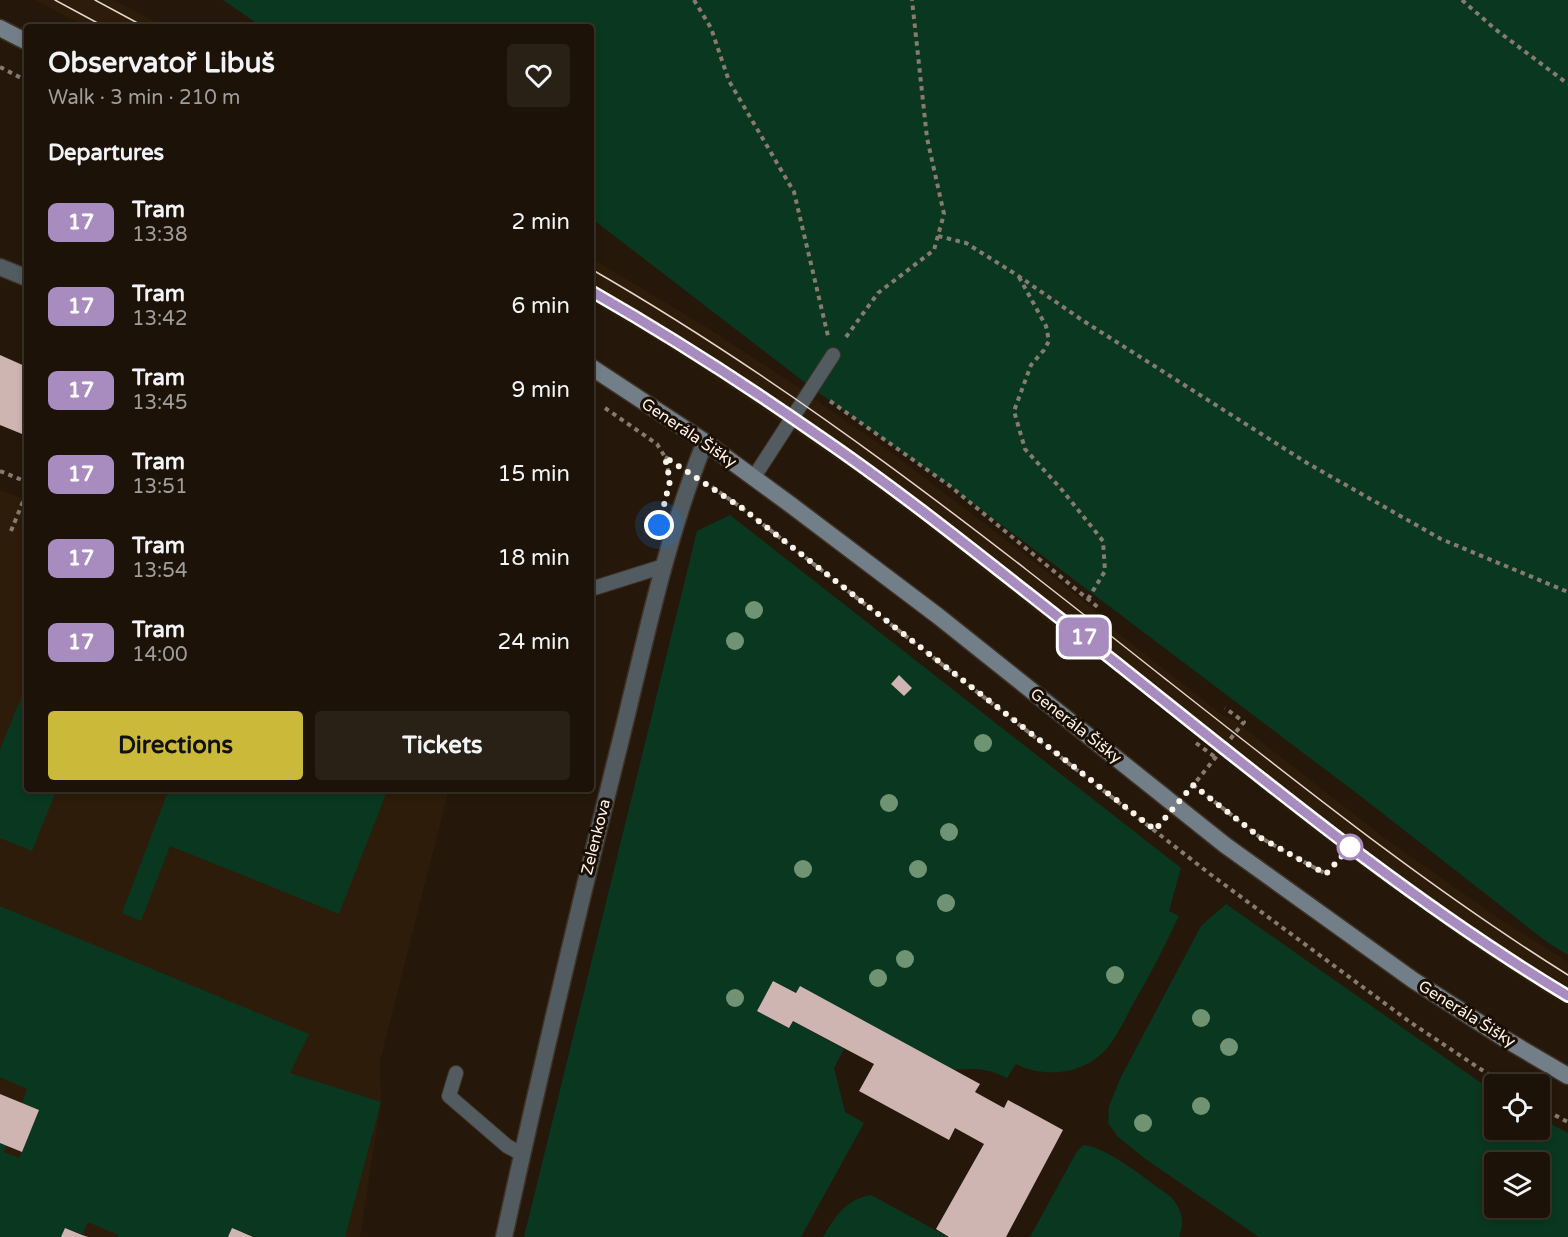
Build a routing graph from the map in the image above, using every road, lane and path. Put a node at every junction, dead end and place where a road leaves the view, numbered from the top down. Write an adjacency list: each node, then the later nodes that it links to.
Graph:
1 (693, 0): 14 (path)
2 (912, 0): 9 (path)
3 (1462, 0): 8 (path)
4 (0, 28): 5 (main road)
5 (24, 40)
6 (0, 67): 7 (path)
7 (24, 79)
8 (1568, 84)
9 (938, 236): 11 (path); 13 (path)
10 (0, 267): 12 (street)
11 (1017, 275): 29 (path); 30 (path)
12 (24, 277)
13 (859, 319)
14 (833, 355): 16 (lane)
15 (594, 369): 18 (main road, Generála Šišky)
16 (812, 388): 23 (lane); 30 (path)
17 (600, 404): 19 (path)
18 (705, 442): 22 (street, Zelenkova); 23 (main road, Generála Šišky)
19 (665, 457): 21 (path); 22 (path)
20 (0, 471): 24 (path)
21 (669, 473)
22 (692, 473): 27 (street, Zelenkova); 39 (path)
23 (754, 477): 36 (main road, Generála Šišky)
24 (24, 481)
25 (24, 499): 26 (path)
26 (11, 531)
27 (664, 566): 28 (lane); 43 (street, Zelenkova)
28 (594, 588)
29 (1568, 592)
30 (1088, 599): 31 (path)
31 (1100, 609)
32 (1225, 708): 34 (path)
33 (1196, 743): 34 (path)
34 (1215, 758): 35 (path)
35 (1193, 785): 36 (path); 37 (path)
36 (1176, 806): 40 (main road, Generála Šišky)
37 (1326, 874)
38 (456, 1073): 43 (lane)
39 (1488, 1074)
40 (1568, 1076)
41 (1550, 1113): 42 (path)
42 (1568, 1122)
43 (522, 1154): 44 (street, Zelenkova)
44 (504, 1237)

